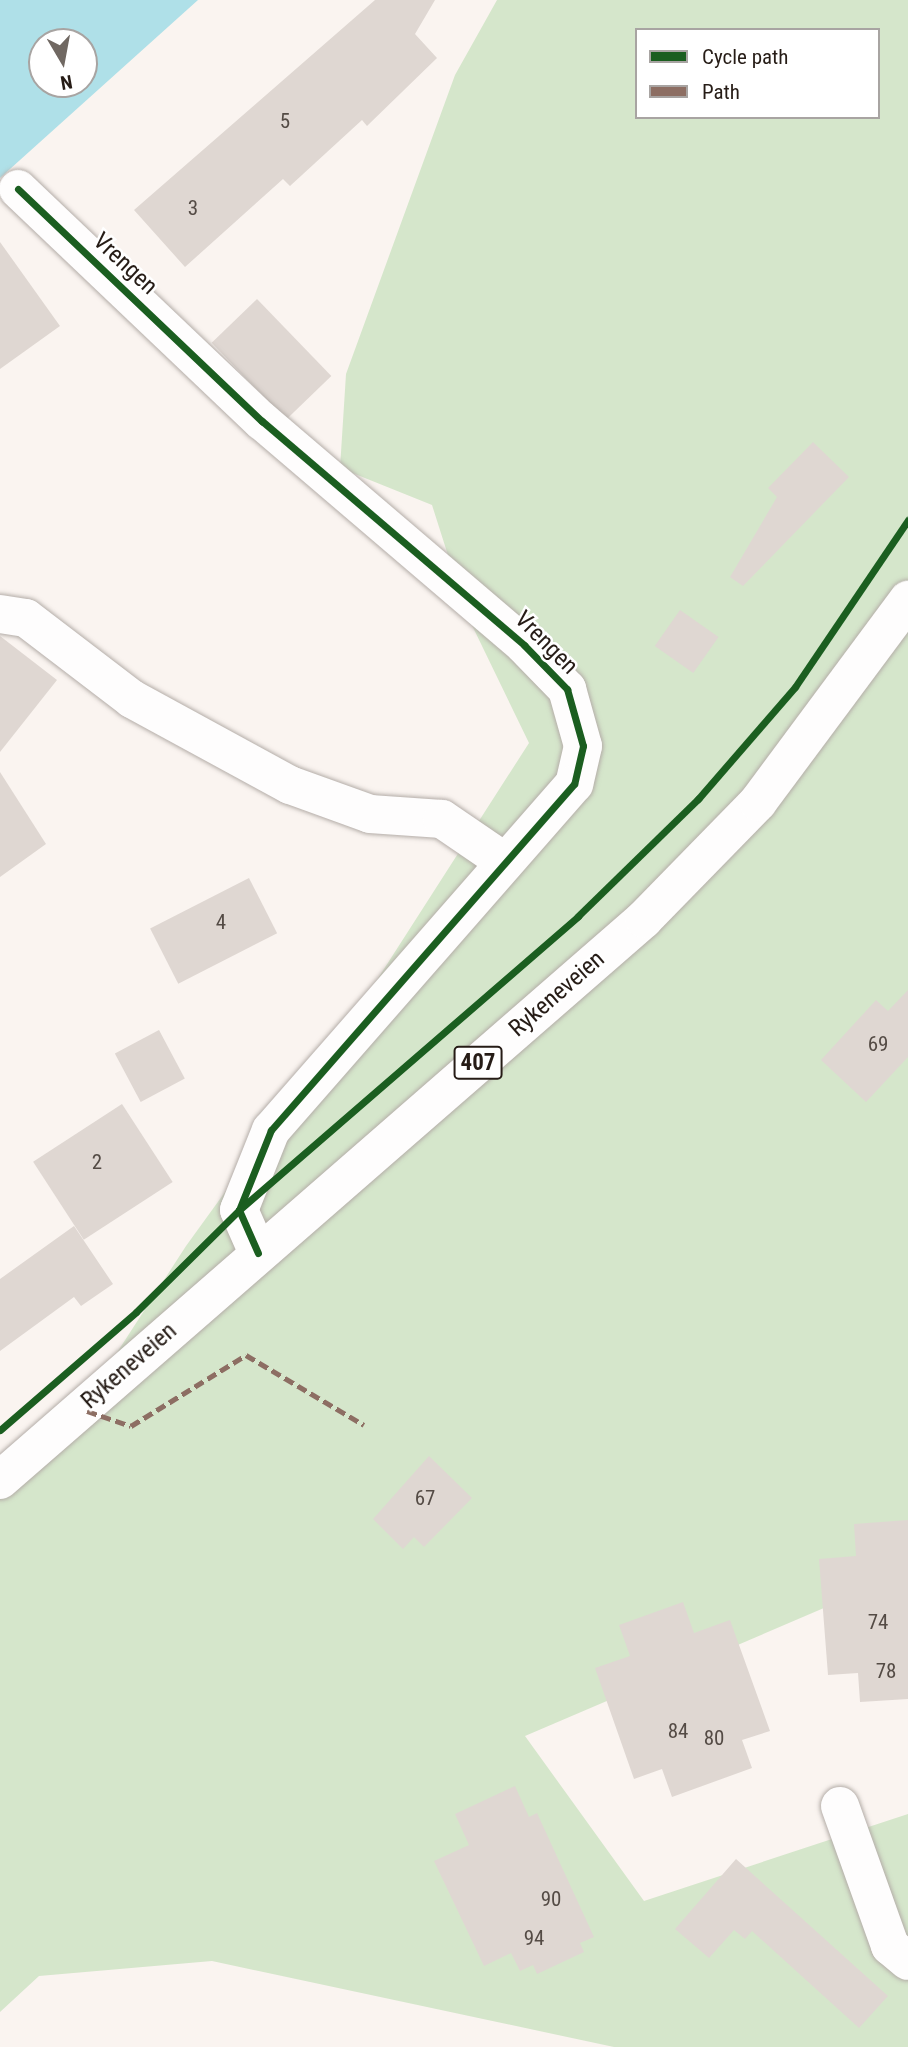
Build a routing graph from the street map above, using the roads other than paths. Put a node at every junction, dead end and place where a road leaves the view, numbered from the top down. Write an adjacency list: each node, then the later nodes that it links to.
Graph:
1 (18, 189): 4 (street, Vrengen)
2 (908, 600): 5 (street, Rykeneveien / 407)
3 (0, 614): 4 (street)
4 (506, 863): 5 (street, Vrengen)
5 (258, 1253): 6 (street, Rykeneveien / 407)
6 (0, 1480)
7 (839, 1806): 8 (street)
8 (908, 1961)

